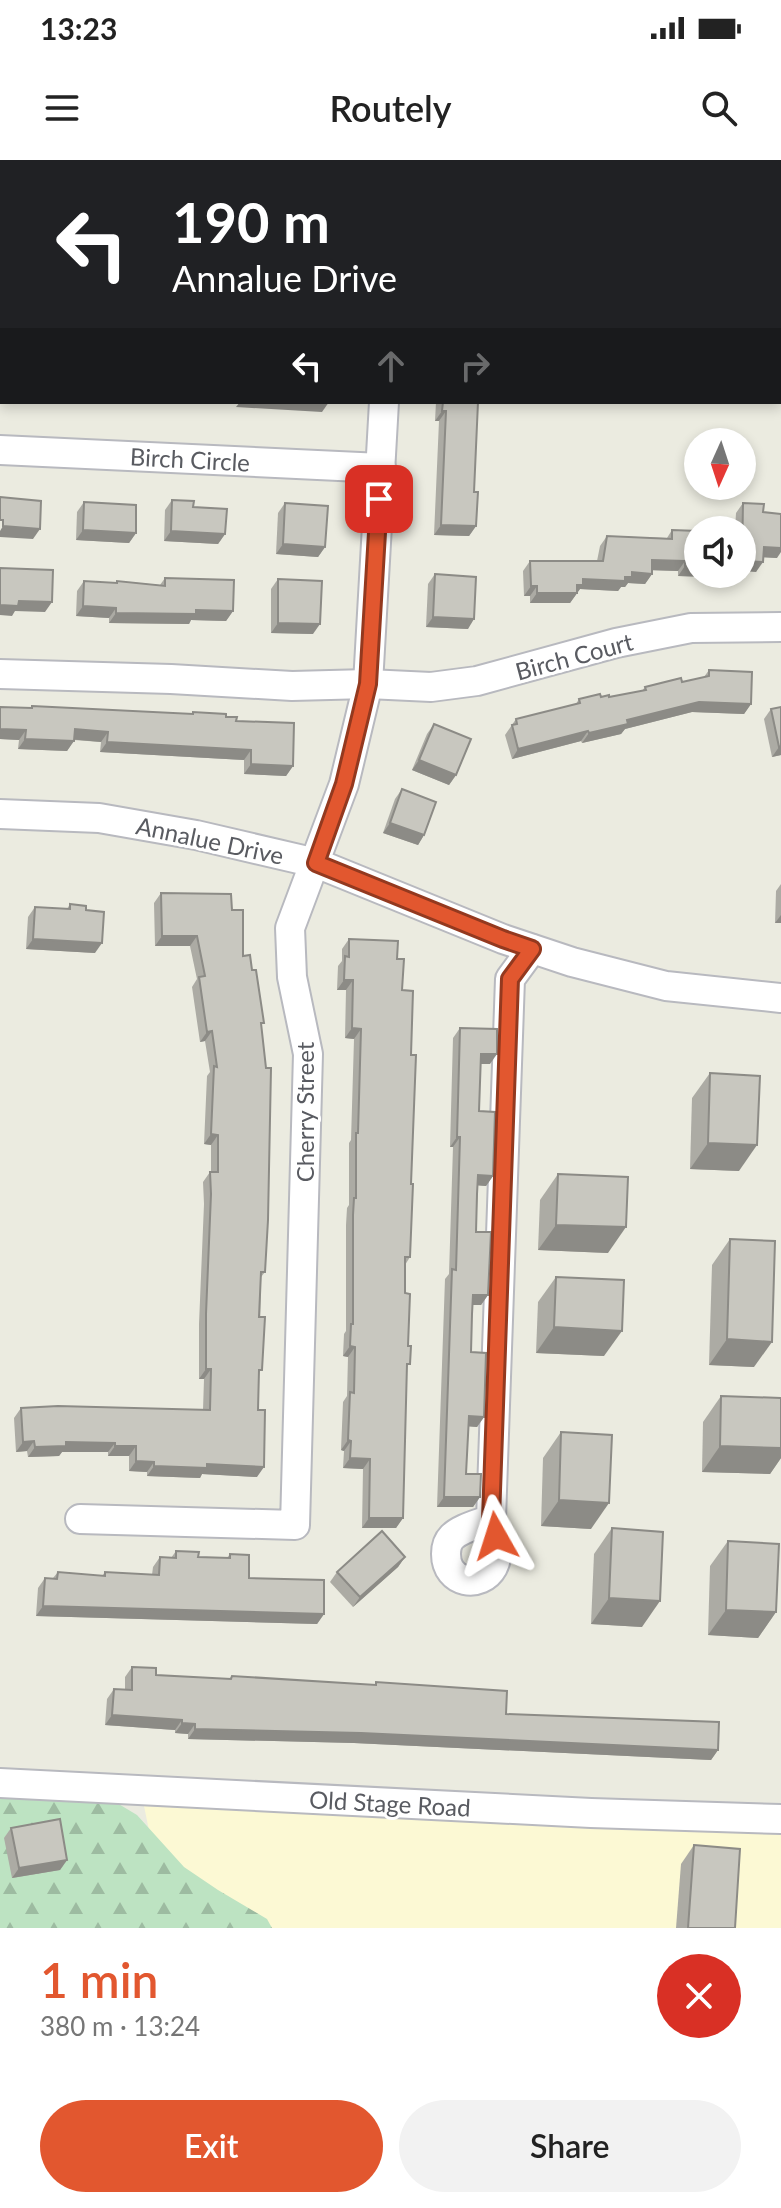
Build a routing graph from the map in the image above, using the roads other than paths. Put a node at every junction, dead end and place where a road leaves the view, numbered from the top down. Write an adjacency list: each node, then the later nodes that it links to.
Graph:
1 (384, 404): 3 (street, Cherry Street)
2 (0, 450): 3 (street, Birch Circle)
3 (381, 468): 6 (street, Cherry Street)
4 (781, 627): 6 (street, Birch Court)
5 (0, 674): 6 (street)
6 (368, 684): 8 (street, Cherry Street)
7 (0, 814): 8 (street, Annalue Drive)
8 (316, 863): 9 (street, Annalue Drive); 11 (street, Cherry Street)
9 (532, 949): 10 (street, Annalue Drive); 12 (street)
10 (781, 998)
11 (80, 1519)
12 (491, 1519)
13 (0, 1783): 14 (street, Old Stage Road)
14 (781, 1819)

